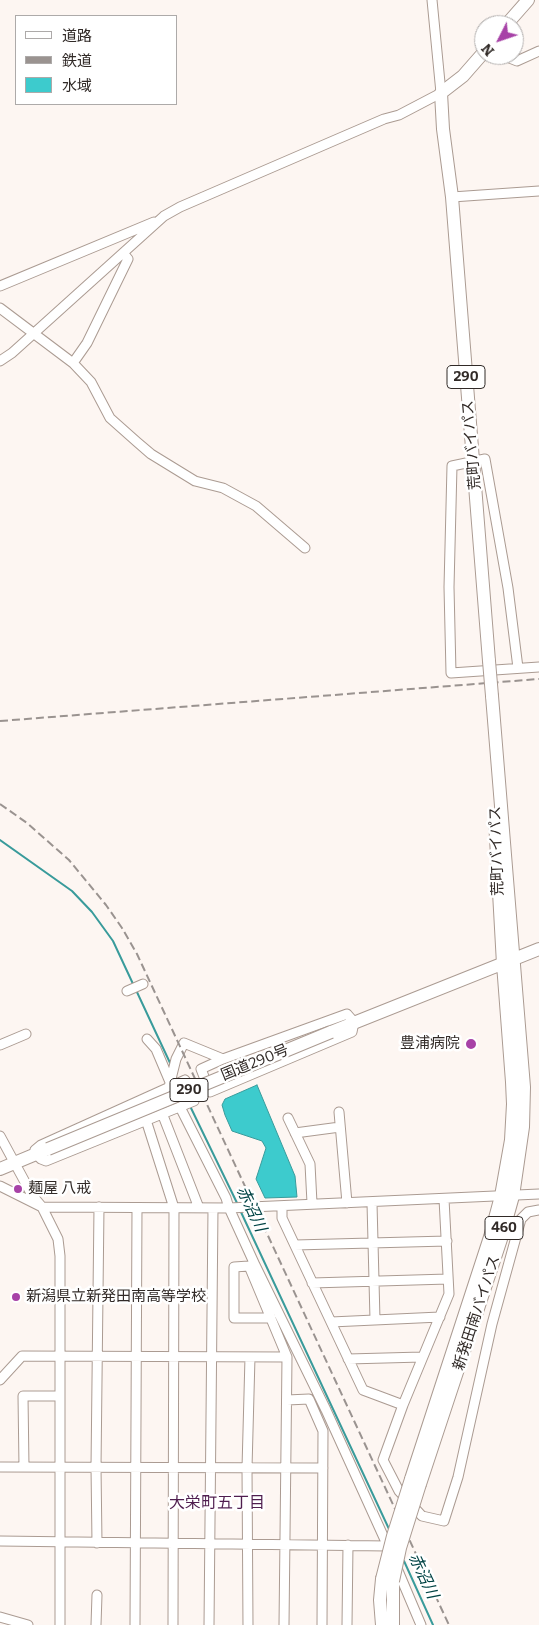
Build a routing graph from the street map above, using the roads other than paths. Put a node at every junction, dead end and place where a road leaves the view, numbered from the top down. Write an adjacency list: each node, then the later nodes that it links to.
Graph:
1 (432, 0): 7 (street)
2 (528, 0): 3 (highway)
3 (515, 15)
4 (539, 51): 5 (street)
5 (524, 58)
6 (474, 63): 7 (highway)
7 (441, 93): 9 (highway, 荒町バイパス / 290); 10 (street)
8 (539, 191): 9 (street)
9 (452, 197): 17 (highway, 荒町バイパス / 290)
10 (161, 219): 11 (street); 12 (street)
11 (123, 253): 14 (street); 16 (street)
12 (0, 286)
13 (0, 308): 14 (street)
14 (33, 334): 15 (street); 16 (street)
15 (0, 361)
16 (73, 363): 18 (street)
17 (473, 460): 20 (street); 20 (street); 22 (highway, 荒町バイパス / 290, bridge)
18 (305, 548)
19 (539, 667): 20 (street)
20 (518, 668)
21 (539, 950): 22 (highway, 国道290号)
22 (508, 963): 25 (highway, 国道290号 / 290); 44 (highway, 新発田南バイパス / 460)
23 (143, 984): 24 (street)
24 (127, 991)
25 (354, 1022): 29 (street); 29 (street); 39 (highway, 国道290号 / 290, bridge)
26 (26, 1034): 28 (street)
27 (147, 1039): 30 (street)
28 (0, 1045)
29 (223, 1059): 30 (street)
30 (170, 1085): 31 (street); 39 (street)
31 (180, 1107): 33 (street); 56 (street)
32 (339, 1112): 36 (street)
33 (162, 1114): 35 (street); 54 (street)
34 (288, 1118): 37 (street)
35 (146, 1120): 39 (street); 53 (street)
36 (340, 1127): 37 (street); 47 (street)
37 (295, 1133): 46 (street)
38 (0, 1136): 40 (street)
39 (36, 1154): 40 (highway, 国道290号 / 290)
40 (15, 1162): 41 (highway, 国道290号 / 290); 50 (street)
41 (0, 1169)
42 (0, 1186): 50 (street)
43 (539, 1194): 44 (street)
44 (507, 1196): 45 (street); 103 (highway, 新発田南バイパス / 460, bridge)
45 (444, 1199): 48 (street); 58 (street)
46 (312, 1203): 47 (street); 49 (street)
47 (347, 1203): 48 (street)
48 (372, 1203): 59 (street)
49 (282, 1206): 56 (street); 60 (street)
50 (42, 1207): 51 (street); 70 (street)
51 (99, 1207): 52 (street); 71 (street)
52 (137, 1208): 53 (street); 72 (street)
53 (174, 1208): 54 (street); 73 (street)
54 (199, 1208): 55 (street)
55 (213, 1208): 56 (street); 74 (street)
56 (229, 1208): 61 (street)
57 (539, 1210): 81 (street)
58 (447, 1241): 59 (street); 62 (street)
59 (373, 1243): 60 (street); 63 (street)
60 (295, 1245): 64 (street)
61 (252, 1266): 66 (street); 66 (street); 102 (street)
62 (448, 1279): 63 (street); 65 (street)
63 (374, 1281): 64 (street); 67 (street)
64 (312, 1283): 68 (street)
65 (440, 1317): 67 (street); 76 (street)
66 (271, 1318): 69 (street)
67 (375, 1320): 68 (street)
68 (331, 1322): 77 (street)
69 (287, 1356): 75 (street); 80 (street)
70 (60, 1357): 71 (street); 78 (street); 79 (street)
71 (98, 1357): 72 (street); 85 (street)
72 (137, 1357): 73 (street); 86 (street)
73 (173, 1357): 74 (street); 87 (street)
74 (212, 1357): 75 (street); 88 (street)
75 (250, 1357): 89 (street)
76 (422, 1357): 77 (street); 81 (street)
77 (348, 1359): 81 (street)
78 (0, 1380)
79 (60, 1396): 83 (street); 84 (street)
80 (287, 1400): 90 (street); 91 (street)
81 (403, 1405)
82 (0, 1467): 83 (street)
83 (24, 1467): 84 (street)
84 (60, 1467): 85 (street); 93 (street)
85 (96, 1467): 86 (street); 94 (street)
86 (136, 1467): 87 (street); 95 (street)
87 (173, 1468): 88 (street); 96 (street)
88 (210, 1468): 89 (street); 97 (street)
89 (247, 1468): 90 (street); 98 (street)
90 (286, 1468): 91 (street); 99 (street)
91 (323, 1468): 100 (street)
92 (0, 1541): 93 (street)
93 (60, 1543): 94 (street); 107 (street)
94 (97, 1543): 95 (street)
95 (136, 1543): 96 (street); 109 (street)
96 (173, 1543): 97 (street); 110 (street)
97 (209, 1543): 98 (street); 111 (street)
98 (248, 1544): 99 (street); 112 (street)
99 (286, 1544): 100 (street); 113 (street)
100 (323, 1545): 101 (street); 114 (street)
101 (348, 1545): 102 (street); 115 (street)
102 (387, 1546): 118 (street)
103 (387, 1580): 116 (highway, 460); 117 (highway, 460)
104 (97, 1596): 108 (street)
105 (0, 1617): 106 (street)
106 (28, 1625)
107 (60, 1625)
108 (96, 1625)
109 (135, 1625)
110 (173, 1625)
111 (209, 1625)
112 (248, 1625)
113 (284, 1625)
114 (322, 1625)
115 (347, 1625)
116 (382, 1625)
117 (393, 1625)
118 (421, 1625)

